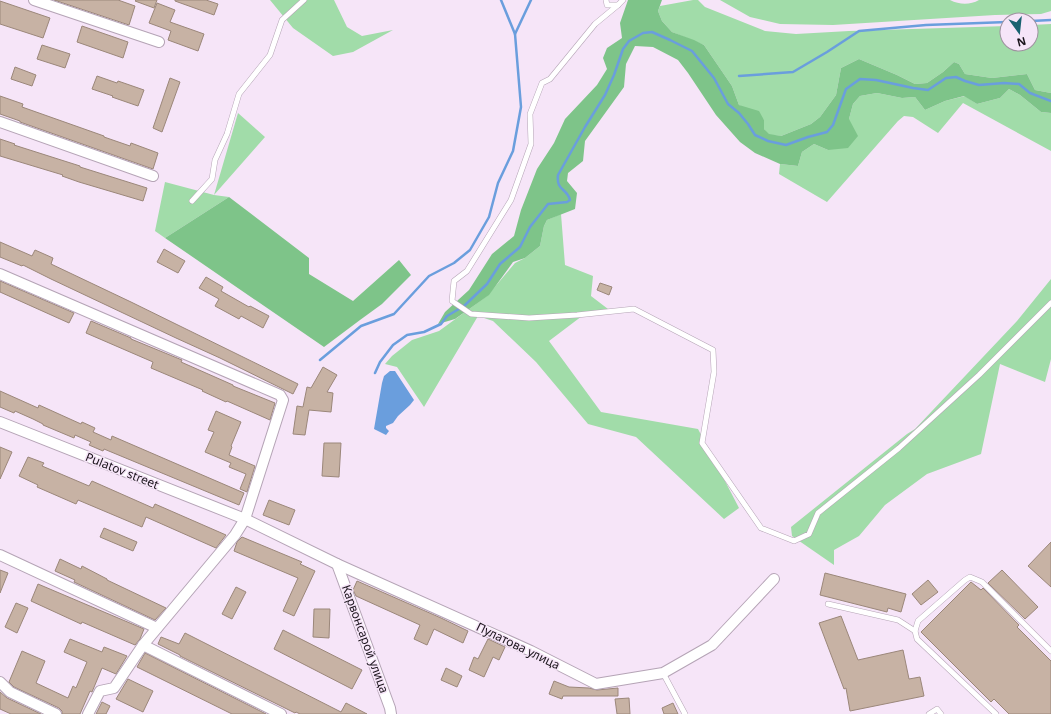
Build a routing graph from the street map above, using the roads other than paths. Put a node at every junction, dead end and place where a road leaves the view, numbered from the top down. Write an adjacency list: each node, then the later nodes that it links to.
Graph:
1 (34, 0): 6 (street)
2 (304, 0): 9 (lane)
3 (606, 0): 5 (lane)
4 (623, 0): 5 (lane)
5 (618, 5): 11 (lane)
6 (159, 42)
7 (0, 122): 8 (street)
8 (153, 176)
9 (192, 201)
10 (0, 274): 13 (street)
11 (1051, 304)
12 (0, 422): 13 (street, Pulatov street)
13 (244, 519): 15 (street, Пулатова улица); 18 (street)
14 (0, 555): 18 (street)
15 (337, 564): 22 (street, Пулатова улица); 27 (street, Карвонсарой улица)
16 (774, 579): 22 (street, Пулатова улица)
17 (828, 604): 19 (lane)
18 (157, 628): 20 (street)
19 (915, 631): 21 (lane); 31 (lane)
20 (143, 645): 25 (street); 26 (street)
21 (1051, 651)
22 (663, 673): 28 (lane)
23 (0, 682): 24 (street)
24 (56, 714)
25 (88, 714)
26 (281, 714)
27 (391, 714)
28 (685, 714)
29 (929, 714): 30 (lane)
30 (941, 714)
31 (996, 714)

